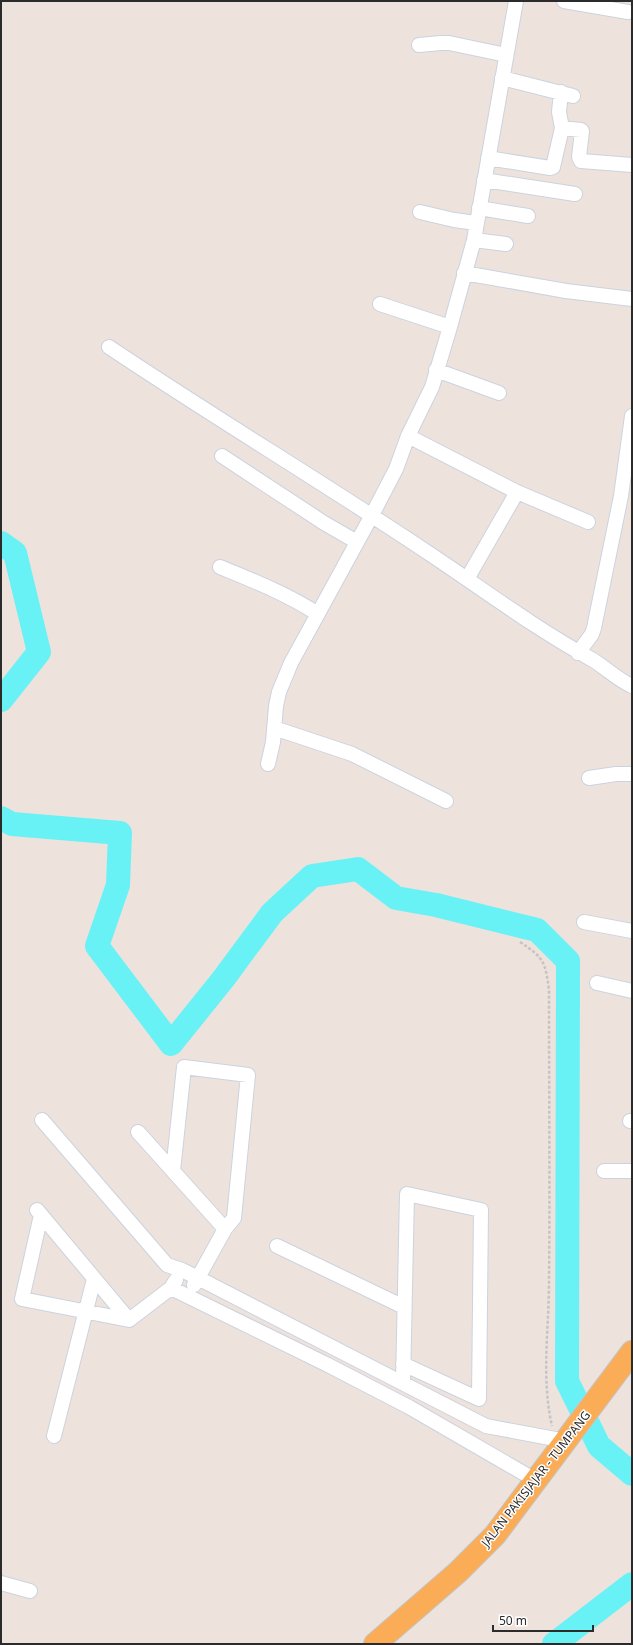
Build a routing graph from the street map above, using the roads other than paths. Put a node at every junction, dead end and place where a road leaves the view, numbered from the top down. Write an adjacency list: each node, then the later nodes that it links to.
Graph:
1 (516, 1): 5 (street)
2 (564, 1): 3 (street)
3 (628, 12)
4 (418, 45): 5 (street)
5 (506, 55): 6 (street)
6 (502, 78): 7 (street); 8 (street)
7 (562, 128): 8 (street); 9 (street)
8 (488, 158): 10 (street)
9 (632, 165)
10 (484, 180): 11 (street); 12 (street)
11 (574, 194)
12 (479, 208): 14 (street); 15 (street)
13 (420, 212): 15 (street)
14 (528, 216)
15 (476, 223): 16 (street)
16 (474, 240): 17 (street); 18 (street)
17 (506, 244)
18 (464, 273): 19 (street); 21 (street)
19 (632, 300)
20 (380, 304): 21 (street)
21 (450, 327): 23 (street)
22 (109, 347): 29 (street)
23 (436, 370): 24 (street); 26 (street)
24 (499, 394)
25 (632, 416): 35 (street)
26 (408, 436): 28 (street); 29 (street)
27 (222, 456): 31 (street)
28 (517, 492): 30 (street); 33 (street)
29 (372, 515): 31 (street); 33 (street)
30 (588, 522)
31 (357, 542): 34 (street)
32 (220, 567): 34 (street)
33 (467, 579): 35 (street)
34 (318, 614): 37 (street)
35 (578, 653): 36 (street)
36 (632, 686)
37 (274, 728): 38 (street); 41 (street)
38 (268, 764)
39 (632, 774): 40 (street)
40 (589, 778)
41 (446, 801)
42 (584, 922): 43 (street)
43 (632, 931)
44 (597, 983): 45 (street)
45 (632, 991)
46 (42, 1120): 53 (street)
47 (138, 1132): 48 (street)
48 (173, 1171): 51 (street); 51 (street)
49 (604, 1171): 50 (street)
50 (632, 1171)
51 (225, 1229): 54 (street)
52 (277, 1246): 59 (street)
53 (182, 1270): 54 (street); 56 (street)
54 (198, 1278): 57 (street); 58 (street)
55 (94, 1279): 60 (street); 60 (street); 61 (street)
56 (171, 1288): 57 (street); 61 (street)
57 (188, 1296): 62 (street)
58 (248, 1303): 62 (street); 63 (street)
59 (404, 1307): 65 (street); 65 (street)
60 (87, 1312): 61 (street); 71 (street)
61 (129, 1320)
62 (240, 1321): 66 (street)
63 (337, 1349): 66 (street); 67 (street)
64 (632, 1352): 72 (main road, JALAN PAKISJAJAR - TUMPANG)
65 (403, 1364): 67 (street)
66 (328, 1365): 69 (street)
67 (403, 1383): 68 (street)
68 (418, 1391): 69 (street); 70 (street)
69 (409, 1407): 73 (street)
70 (486, 1426): 72 (street); 73 (street)
71 (54, 1436)
72 (564, 1443): 74 (main road, JALAN PAKISJAJAR - TUMPANG)
73 (476, 1446): 74 (street)
74 (537, 1481): 77 (main road, JALAN PAKISJAJAR - TUMPANG)
75 (1, 1583): 76 (street)
76 (30, 1591)
77 (375, 1644)

